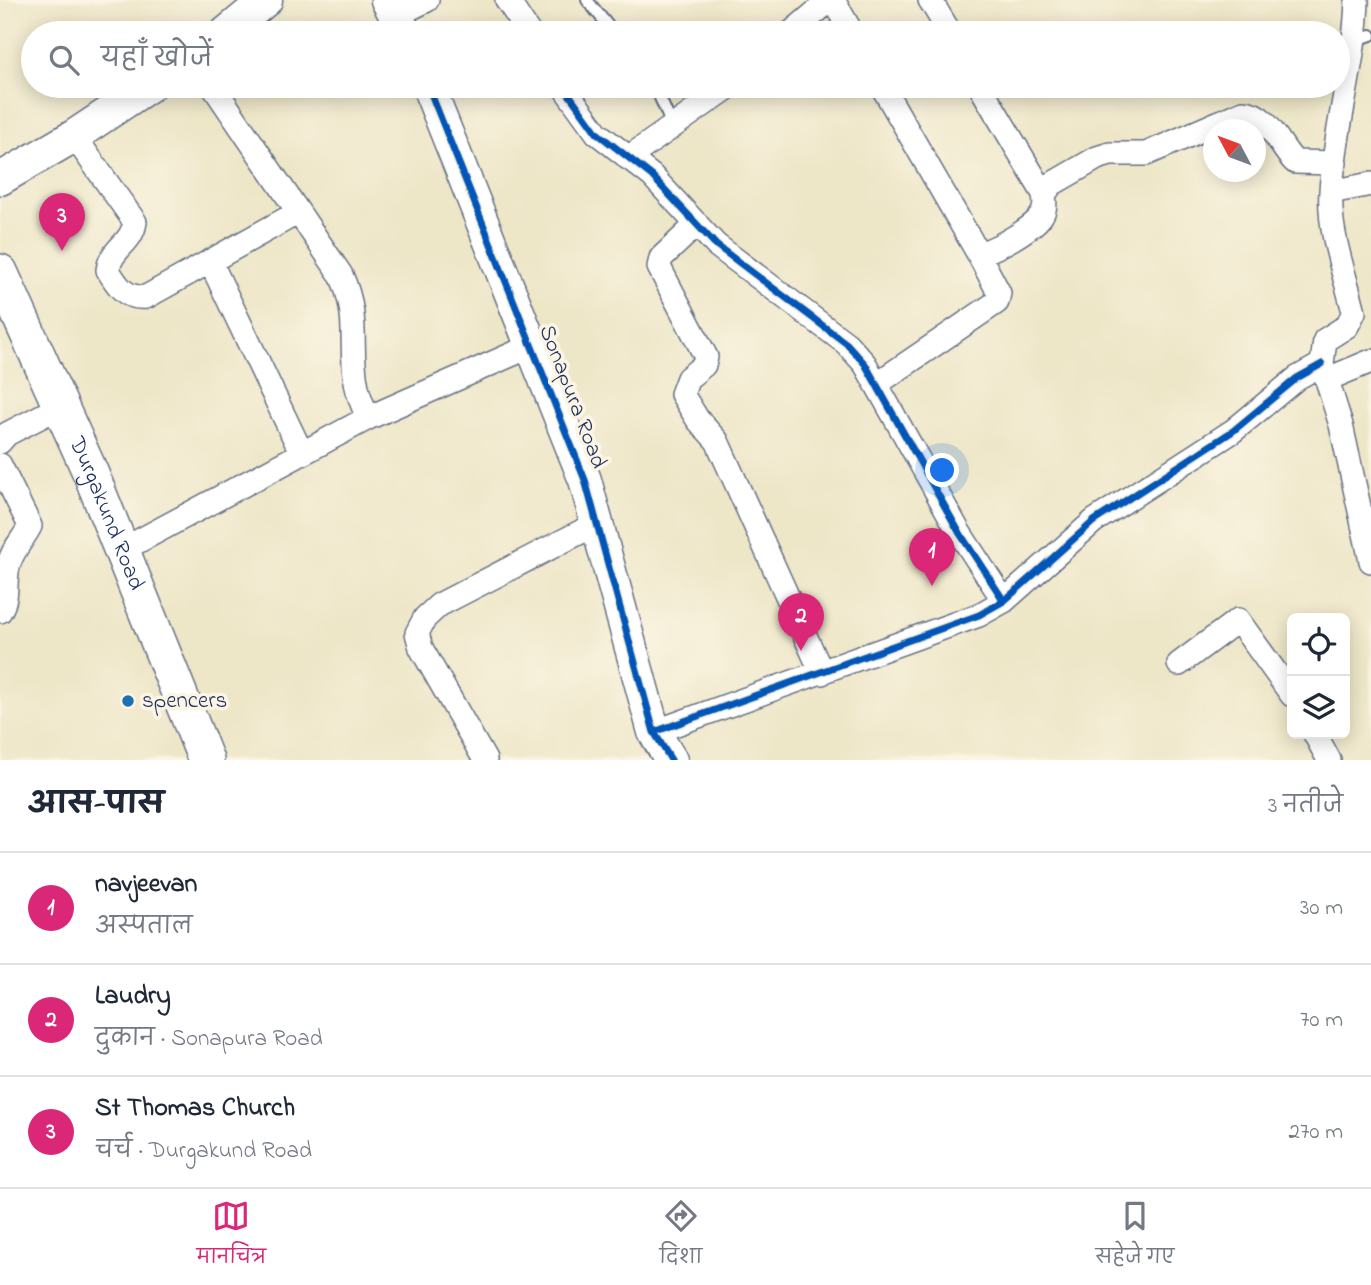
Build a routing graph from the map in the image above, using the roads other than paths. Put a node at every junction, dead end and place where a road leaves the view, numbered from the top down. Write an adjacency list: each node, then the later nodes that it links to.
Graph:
1 (267, 0): 9 (street)
2 (427, 0): 8 (street)
3 (507, 0): 10 (street)
4 (587, 0): 11 (lane)
5 (831, 0): 12 (street); 13 (street)
6 (930, 0): 14 (street)
7 (1357, 0): 15 (street)
8 (396, 16)
9 (241, 21)
10 (521, 21)
11 (604, 21)
12 (806, 21)
13 (844, 21)
14 (943, 21)
15 (1363, 37): 16 (street)
16 (1350, 96)
17 (131, 98): 27 (street)
18 (221, 98): 34 (street)
19 (433, 98): 39 (street, Sonapura Road)
20 (572, 98): 28 (street)
21 (660, 98): 26 (lane)
22 (714, 98): 26 (street)
23 (890, 98): 36 (street)
24 (987, 98): 33 (street)
25 (1349, 98): 29 (street)
26 (673, 129): 28 (street)
27 (74, 136): 30 (street); 37 (street)
28 (628, 158): 35 (street)
29 (1335, 163): 32 (street); 33 (street)
30 (0, 179)
31 (1371, 184): 32 (street)
32 (1331, 192): 41 (street)
33 (1044, 194): 36 (street)
34 (297, 213): 37 (street); 44 (street)
35 (697, 224): 42 (street); 54 (street)
36 (978, 253): 42 (street)
37 (210, 261): 46 (street)
38 (0, 272): 43 (main road, Durgakund Road)
39 (531, 346): 44 (street); 48 (street, Sonapura Road)
40 (1371, 361): 41 (street)
41 (1325, 371): 50 (street); 51 (street)
42 (878, 383): 51 (street)
43 (59, 407): 45 (street); 49 (main road, Durgakund Road)
44 (368, 418): 46 (street)
45 (0, 442)
46 (302, 454): 49 (street)
47 (0, 465): 52 (street)
48 (596, 524): 56 (street, Sonapura Road); 59 (street)
49 (122, 550): 58 (main road, Durgakund Road)
50 (1371, 561)
51 (1004, 601): 54 (street)
52 (0, 611)
53 (1179, 664): 55 (street)
54 (821, 673): 56 (street)
55 (1287, 688)
56 (654, 732): 60 (street, Sonapura Road)
57 (1318, 739): 61 (street)
58 (206, 760)
59 (485, 760)
60 (671, 760)
61 (1328, 760)

